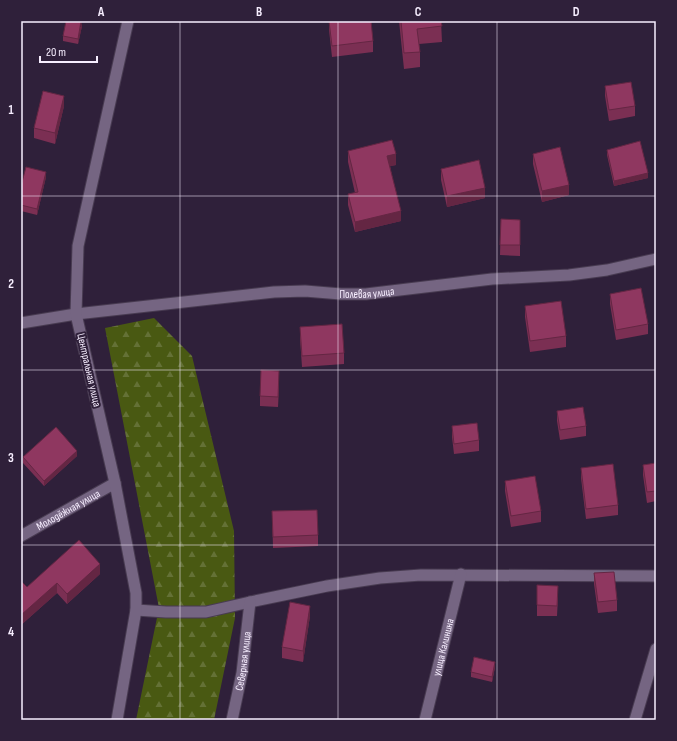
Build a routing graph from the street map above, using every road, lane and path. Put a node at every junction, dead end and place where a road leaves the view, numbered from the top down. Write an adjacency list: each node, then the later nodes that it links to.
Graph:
1 (128, 21): 3 (street, Центральная улица)
2 (656, 259): 3 (street, Полевая улица)
3 (76, 314): 4 (street, Полевая улица); 5 (street, Центральная улица)
4 (21, 323)
5 (115, 483): 6 (street, Молодёжная улица); 10 (street, Центральная улица)
6 (21, 536)
7 (461, 574): 8 (street); 9 (street); 14 (street, улица Калинина)
8 (656, 576)
9 (250, 602): 10 (street); 13 (street, Северная улица)
10 (136, 610): 12 (street, Центральная улица)
11 (656, 649): 15 (street)
12 (117, 720)
13 (232, 720)
14 (425, 720)
15 (635, 720)

